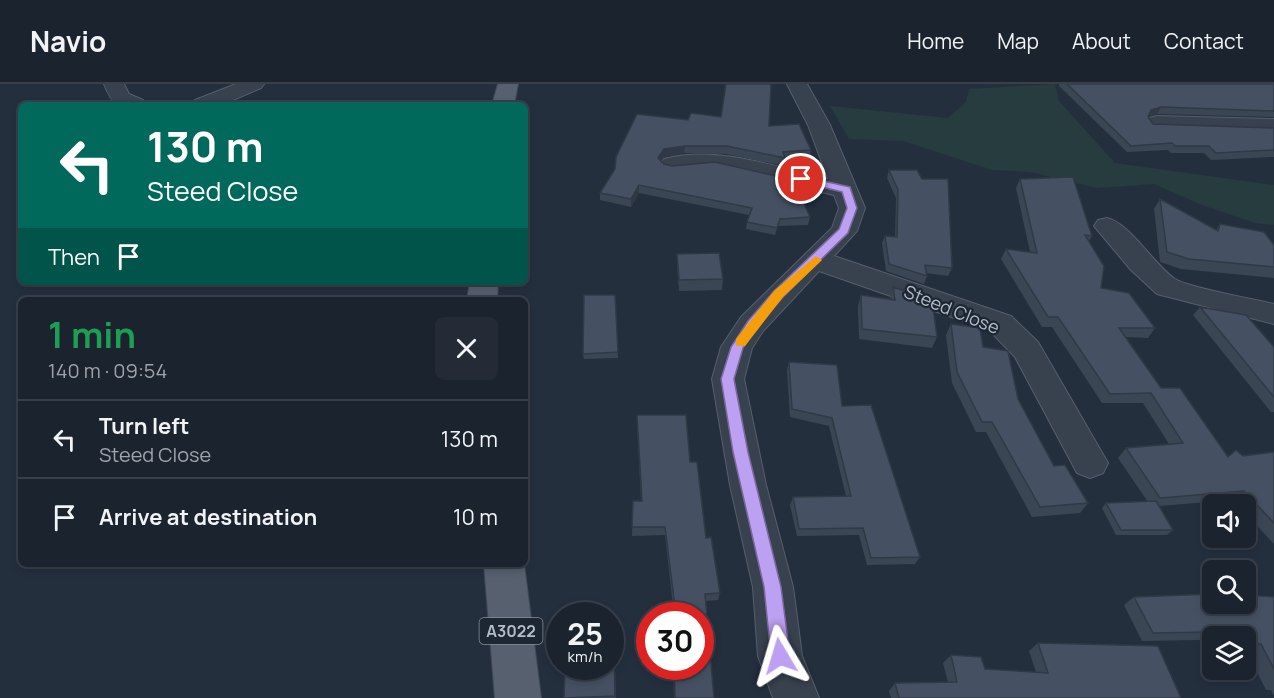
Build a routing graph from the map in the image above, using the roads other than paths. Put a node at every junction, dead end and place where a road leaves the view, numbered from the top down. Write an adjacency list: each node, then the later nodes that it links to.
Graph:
1 (114, 84): 4 (street)
2 (254, 84): 5 (street)
3 (797, 84): 9 (street)
4 (129, 102)
5 (210, 102)
6 (1157, 123): 7 (street)
7 (1274, 126)
8 (672, 164): 9 (street)
9 (846, 190): 11 (street)
10 (1107, 226): 12 (street)
11 (816, 260): 13 (street, Steed Close); 16 (street)
12 (1274, 314)
13 (1090, 463)
14 (504, 567): 15 (main road, A3022)
15 (518, 698)
16 (796, 698)

